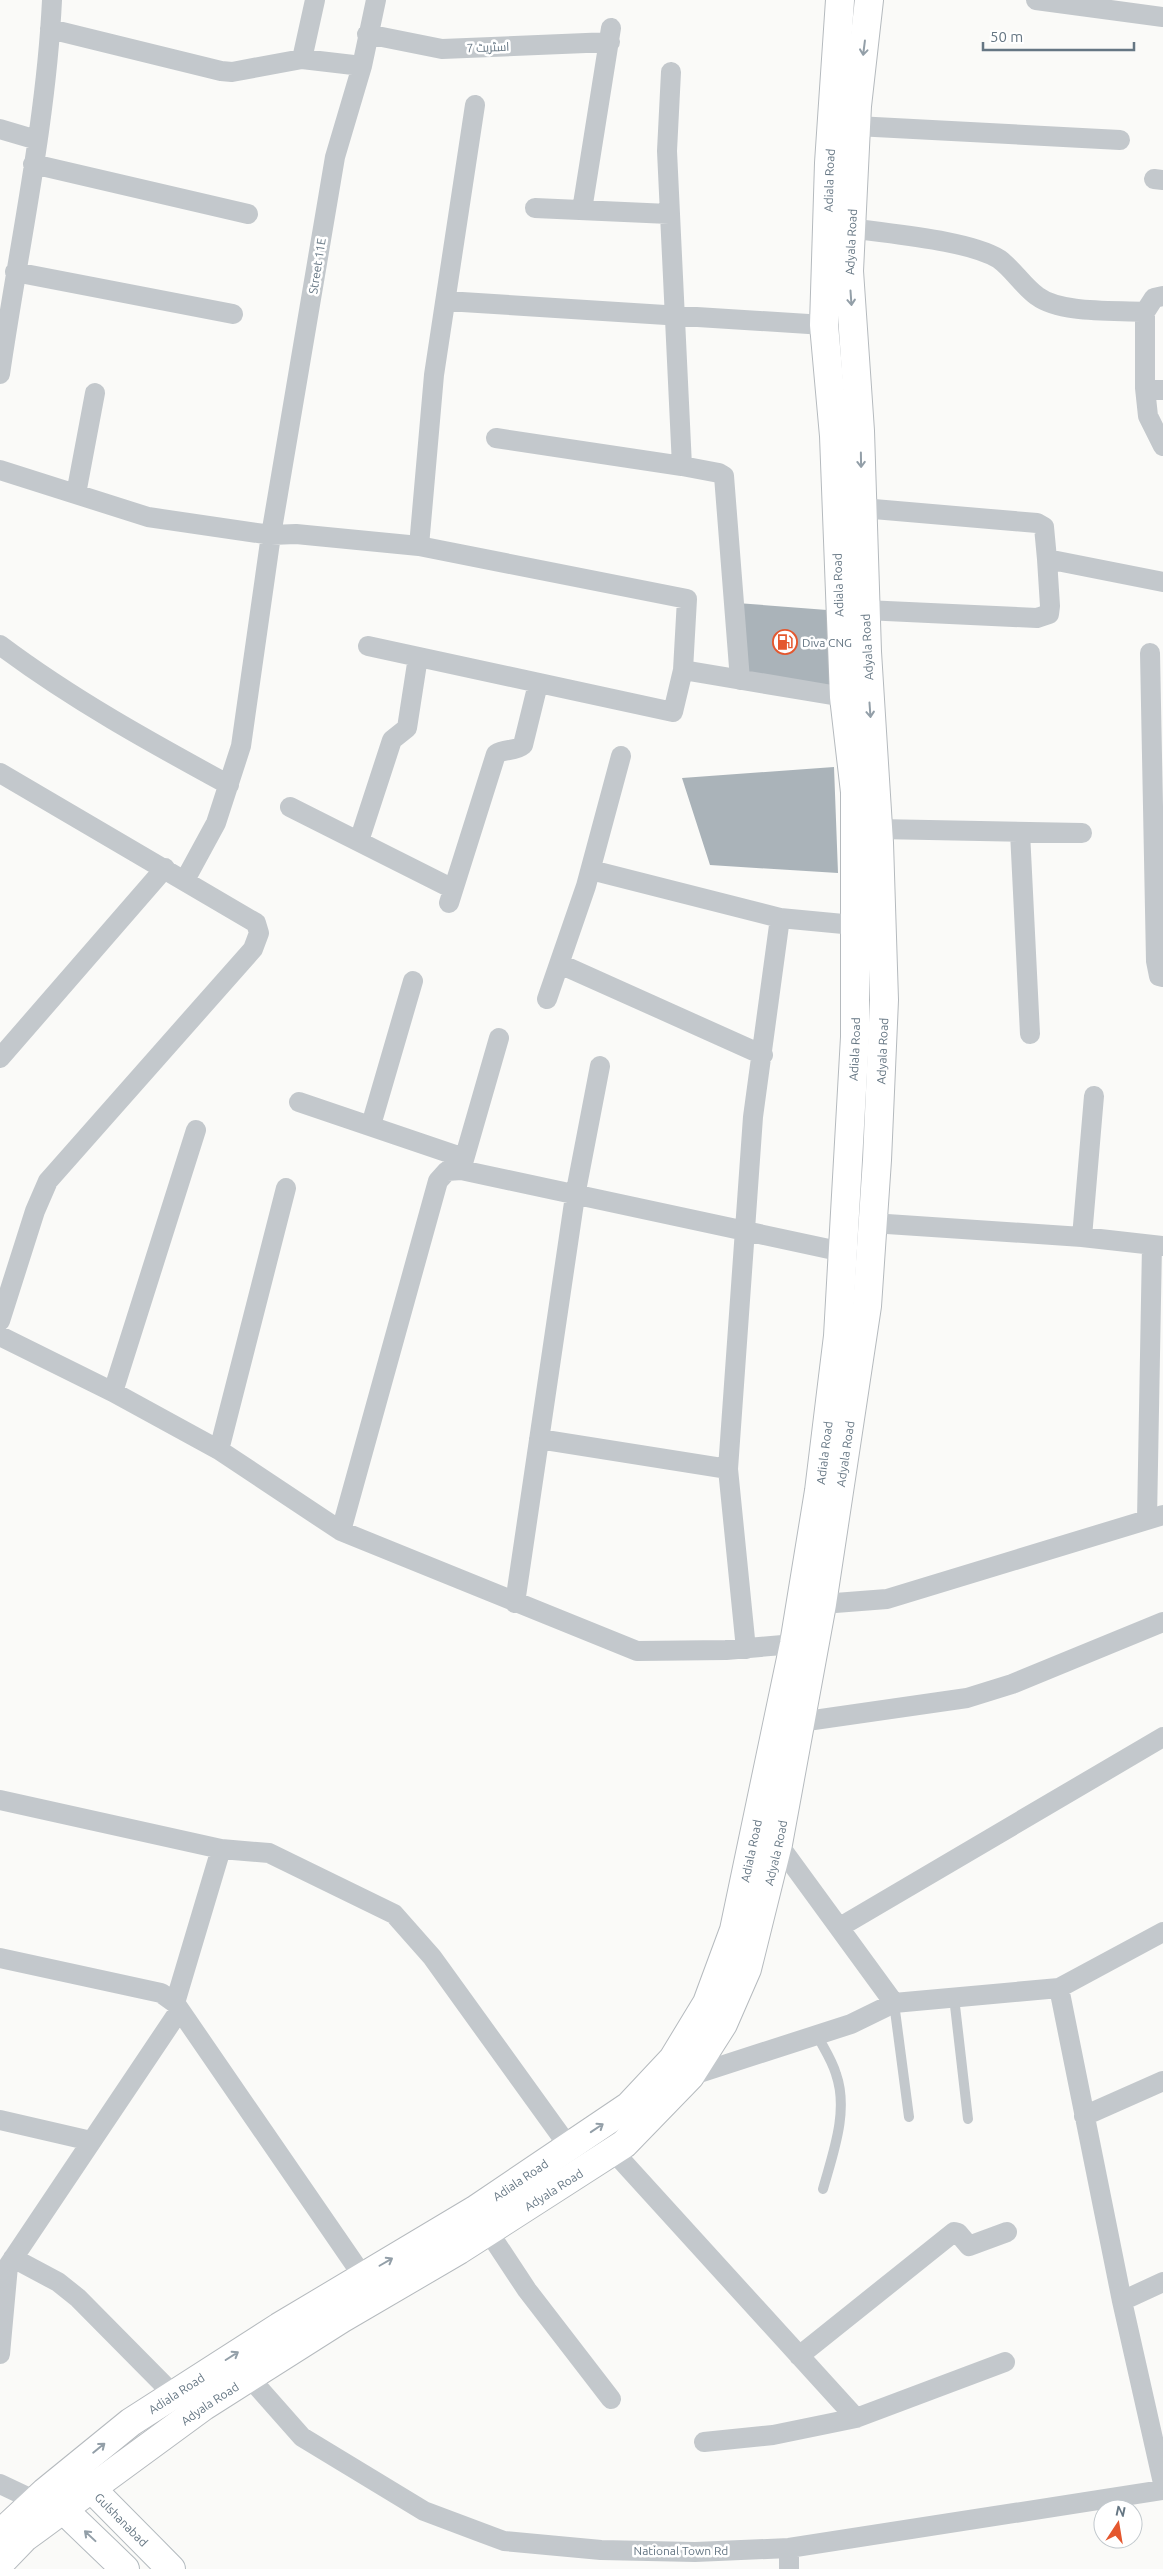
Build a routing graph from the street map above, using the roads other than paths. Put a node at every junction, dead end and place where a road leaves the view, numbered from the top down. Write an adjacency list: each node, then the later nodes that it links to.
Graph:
1 (52, 0): 8 (street)
2 (315, 0): 10 (street)
3 (376, 0): 9 (street, Street 11E)
4 (840, 0): 31 (main road, Adiala Road)
5 (869, 0): 14 (main road, Adyala Road, one-way to 14)
6 (1036, 0): 7 (street)
7 (1163, 17)
8 (50, 28): 10 (street); 16 (street)
9 (367, 34): 11 (street, Street 11E); 20 (street, اسٹریٹ 7)
10 (302, 59): 11 (street)
11 (362, 66): 41 (street, Street 11E)
12 (671, 72): 22 (street)
13 (475, 106): 27 (street)
14 (856, 126): 17 (street); 23 (main road, Adyala Road)
15 (0, 129): 16 (street)
16 (37, 140): 18 (street)
17 (1120, 140)
18 (33, 164): 21 (street); 24 (street)
19 (535, 208): 20 (street)
20 (582, 210): 22 (street)
21 (248, 214)
22 (669, 214): 30 (street)
23 (851, 228): 28 (street); 40 (main road, Adyala Road, one-way to 40)
24 (15, 272): 26 (street); 29 (street)
25 (1163, 296): 28 (street)
26 (5, 300): 32 (street)
27 (446, 301): 30 (street); 42 (street)
28 (1145, 312): 33 (street)
29 (233, 314)
30 (675, 315): 31 (street); 37 (street)
31 (824, 325): 53 (main road, Adiala Road)
32 (0, 374)
33 (1154, 389): 36 (street)
34 (95, 393): 39 (street)
35 (496, 438): 37 (street)
36 (1163, 446)
37 (682, 466): 51 (street)
38 (0, 470): 39 (street)
39 (76, 494): 41 (street)
40 (862, 508): 43 (street); 45 (main road, Adyala Road)
41 (271, 535): 42 (street); 56 (street, Street 11E)
42 (419, 546): 50 (street)
43 (1047, 559): 44 (street); 45 (street)
44 (1163, 582)
45 (865, 610): 58 (main road, Adyala Road, one-way to 58)
46 (0, 645): 56 (street)
47 (368, 646): 49 (street)
48 (1150, 654): 68 (street)
49 (418, 657): 52 (street); 61 (street)
50 (683, 670): 51 (street); 52 (street)
51 (740, 680): 53 (street)
52 (538, 684): 61 (street)
53 (844, 697): 66 (main road, Adiala Road)
54 (622, 756): 63 (street)
55 (0, 773): 62 (street)
56 (229, 785): 64 (street, Street 11E)
57 (290, 807): 61 (street)
58 (878, 829): 59 (street); 83 (main road, Adyala Road)
59 (1020, 832): 60 (street); 71 (street)
60 (1082, 833)
61 (359, 842)
62 (165, 868): 64 (street); 74 (street)
63 (591, 870): 65 (street); 67 (street)
64 (185, 880): 88 (street)
65 (780, 918): 66 (street); 73 (street)
66 (854, 924): 87 (main road, Adiala Road)
67 (560, 964): 70 (street); 73 (street)
68 (1163, 977)
69 (412, 981): 78 (street)
70 (547, 999)
71 (1030, 1034)
72 (499, 1038): 80 (street)
73 (762, 1054): 84 (street)
74 (0, 1058)
75 (600, 1066): 82 (street)
76 (1094, 1096): 85 (street)
77 (299, 1102): 78 (street)
78 (371, 1125): 80 (street)
79 (196, 1130): 90 (street)
80 (463, 1164): 82 (street); 95 (street)
81 (286, 1188): 92 (street)
82 (575, 1196): 84 (street); 91 (street)
83 (872, 1223): 85 (street); 97 (main road, Adyala Road)
84 (746, 1230): 87 (street); 93 (street)
85 (1082, 1237): 86 (street)
86 (1158, 1245): 94 (street)
87 (843, 1252): 99 (main road, Adiala Road)
88 (0, 1321)
89 (0, 1336): 90 (street)
90 (113, 1392): 92 (street)
91 (539, 1439): 93 (street); 96 (street)
92 (219, 1450): 95 (street)
93 (728, 1469): 100 (street)
94 (1155, 1518): 97 (street)
95 (341, 1531): 96 (street)
96 (515, 1603): 100 (street)
97 (822, 1604): 101 (main road, Adyala Road)
98 (1163, 1622): 101 (street)
99 (794, 1644): 100 (street); 121 (main road, Adiala Road, one-way to 99)
100 (746, 1649)
101 (800, 1722): 104 (main road, Adyala Road)
102 (1163, 1737): 106 (street)
103 (0, 1800): 105 (street)
104 (778, 1844): 106 (street); 114 (main road, Adyala Road)
105 (220, 1849): 112 (street); 121 (street)
106 (840, 1927): 111 (street)
107 (1163, 1932): 109 (street)
108 (0, 1958): 112 (street)
109 (1059, 1988): 110 (street); 116 (street)
110 (954, 1997): 111 (street); 118 (lane)
111 (894, 2003): 113 (street); 117 (lane)
112 (177, 2007): 120 (street); 129 (street)
113 (817, 2035): 114 (street); 124 (lane)
114 (690, 2076): 122 (main road, Adyala Road)
115 (1163, 2081): 116 (street)
116 (1084, 2116): 130 (street)
117 (909, 2117)
118 (968, 2119)
119 (0, 2120): 120 (street)
120 (91, 2141): 127 (street)
121 (569, 2147): 123 (street); 129 (main road, Adiala Road, one-way to 121)
122 (614, 2151): 123 (main road, Adyala Road); 132 (street)
123 (588, 2167): 125 (main road, Adyala Road)
124 (823, 2189)
125 (488, 2231): 129 (main road, Adyala Road); 136 (street)
126 (1008, 2232): 132 (street)
127 (7, 2263): 131 (street); 135 (street)
128 (1163, 2282): 130 (street)
129 (371, 2287): 134 (main road, Adyala Road); 135 (main road, Adiala Road, one-way to 129)
130 (1122, 2300): 140 (street)
131 (0, 2354)
132 (799, 2356): 137 (street)
133 (1005, 2362): 137 (street)
134 (249, 2377): 139 (main road, Adyala Road); 145 (street, National Town Rd)
135 (173, 2394): 139 (main road, Adiala Road, one-way to 135)
136 (611, 2398)
137 (856, 2418): 138 (street)
138 (704, 2442)
139 (82, 2479): 143 (main road, Adiala Road); 148 (main road, Gulshanabad)
140 (1163, 2483)
141 (0, 2484): 143 (street)
142 (1163, 2490): 145 (street, National Town Rd)
143 (48, 2501): 144 (main road, Adiala Road); 147 (main road, one-way to 143)
144 (12, 2536): 146 (main road, Adiala Road)
145 (789, 2548): 149 (street)
146 (0, 2562)
147 (125, 2569)
148 (171, 2569)
149 (789, 2569)

